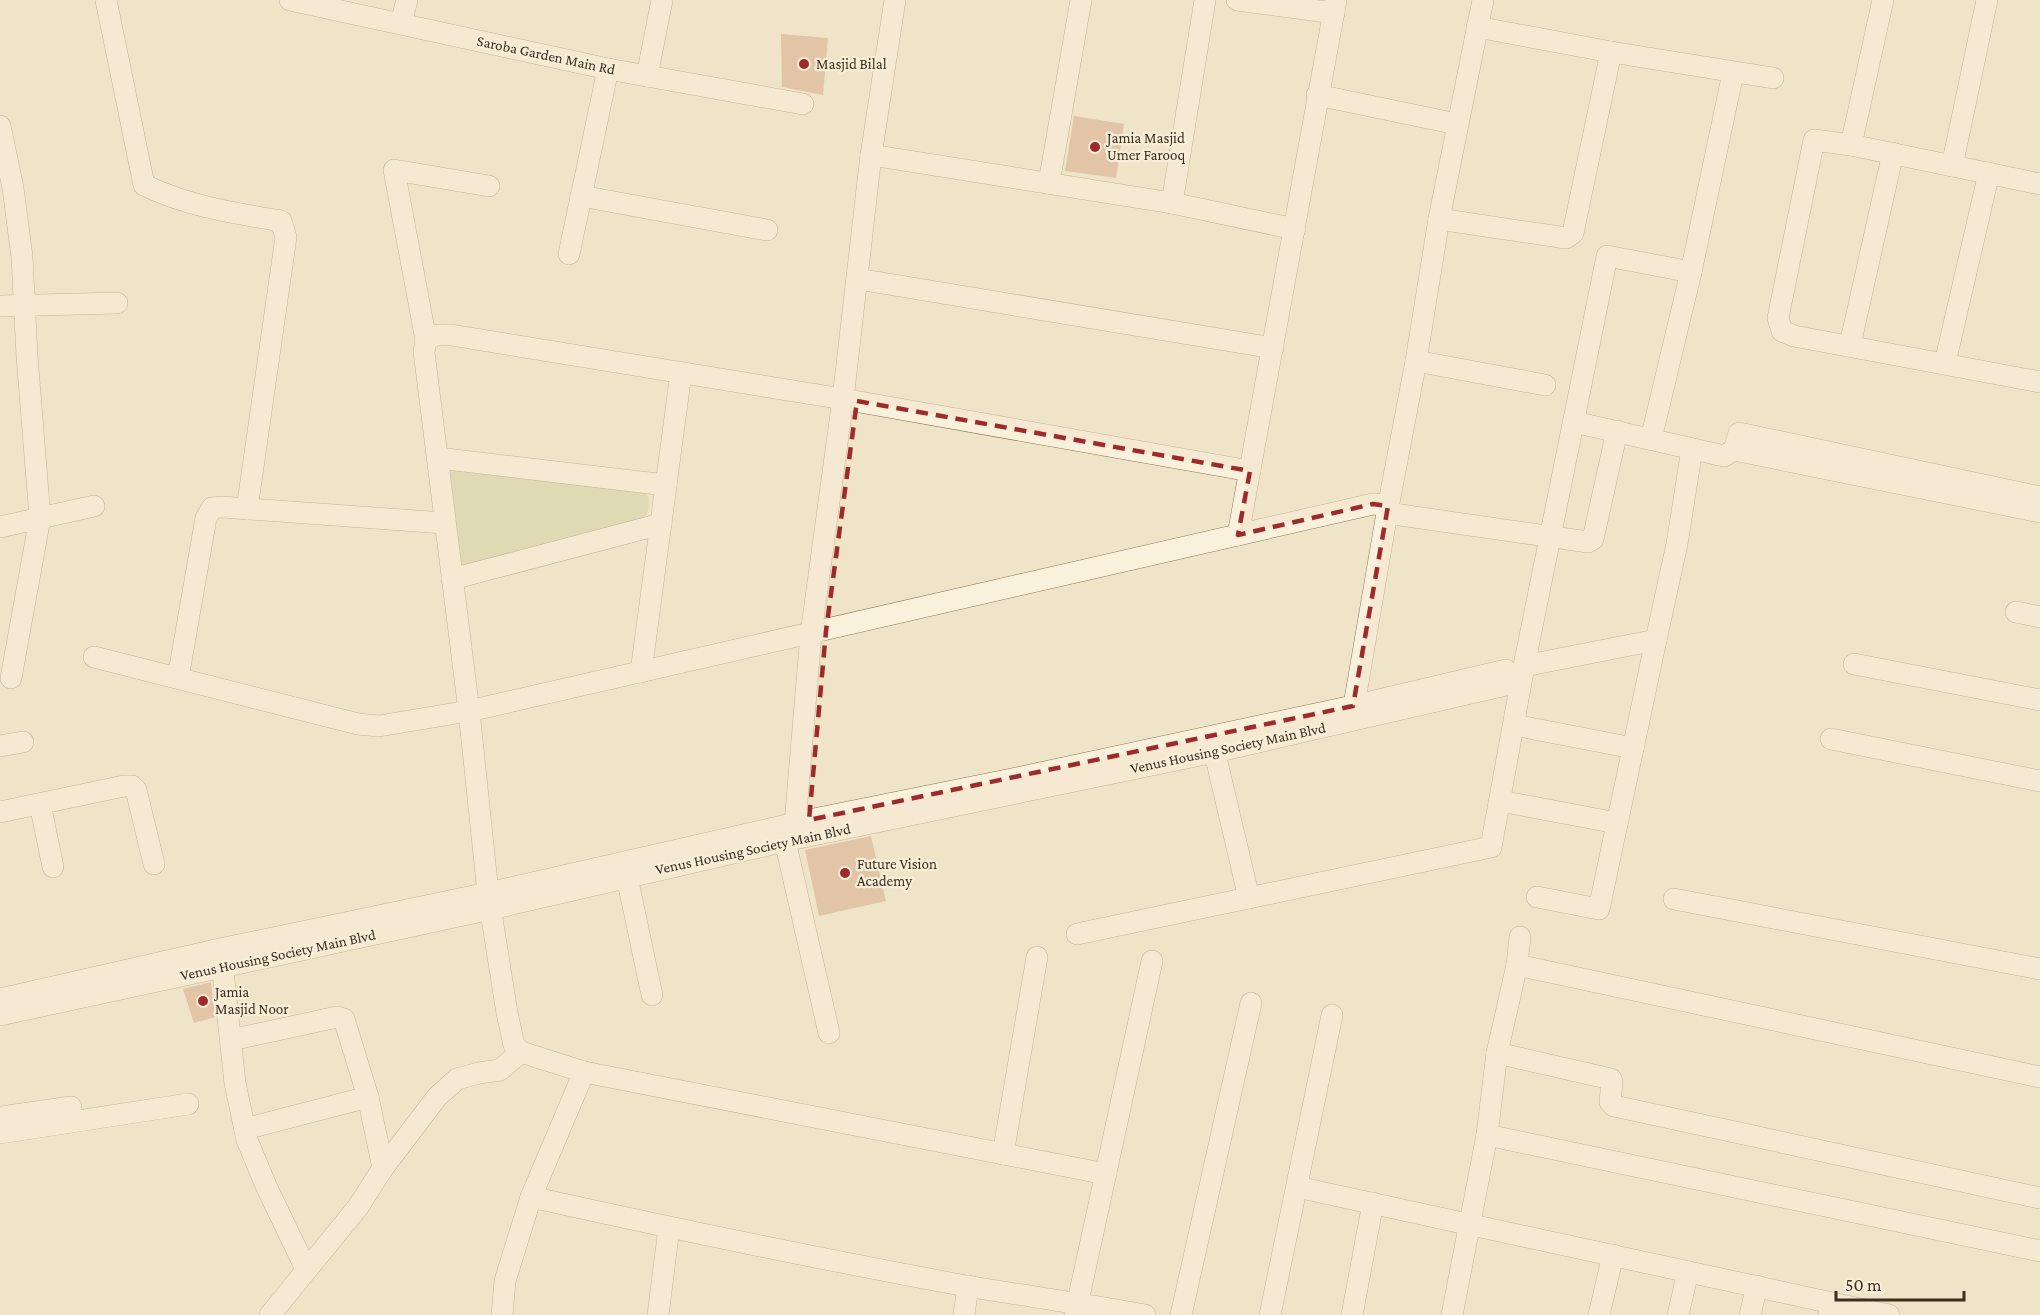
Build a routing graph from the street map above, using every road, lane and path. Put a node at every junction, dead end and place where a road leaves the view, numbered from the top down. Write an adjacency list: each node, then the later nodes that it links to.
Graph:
1 (106, 0): 62 (street)
2 (290, 0): 14 (street, Saroba Garden Main Rd)
3 (407, 0): 14 (street)
4 (662, 0): 19 (street)
5 (895, 0): 27 (street)
6 (908, 0): 27 (street)
7 (1081, 0): 30 (street)
8 (1205, 0): 34 (street)
9 (1237, 0): 13 (street)
10 (1483, 0): 15 (street)
11 (1882, 0): 25 (street)
12 (1987, 0): 28 (street)
13 (1335, 7): 21 (street)
14 (401, 23): 17 (street, Saroba Garden Main Rd)
15 (1477, 27): 16 (street); 23 (street)
16 (1611, 52): 18 (street); 35 (street)
17 (608, 69): 19 (street, Saroba Garden Main Rd); 33 (street)
18 (1733, 73): 20 (street); 39 (street)
19 (646, 76): 22 (street, Saroba Garden Main Rd)
20 (1773, 78)
21 (1317, 95): 23 (street); 36 (street)
22 (803, 104)
23 (1458, 123): 35 (street)
24 (0, 126): 42 (street)
25 (1851, 145): 26 (street); 45 (street)
26 (1893, 153): 28 (street); 45 (street)
27 (879, 156): 30 (street); 40 (street)
28 (1953, 166): 29 (street)
29 (1989, 173): 31 (street); 48 (street)
30 (1050, 183): 34 (street)
31 (2040, 184)
32 (489, 186): 44 (street)
33 (581, 196): 37 (street); 38 (street)
34 (1172, 203): 36 (street)
35 (1439, 219): 47 (street)
36 (1295, 229): 46 (street)
37 (767, 230)
38 (568, 254)
39 (1691, 272): 53 (street); 55 (street)
40 (864, 279): 46 (street); 52 (street)
41 (117, 303): 42 (street)
42 (24, 304): 43 (street); 64 (street)
43 (0, 306)
44 (426, 340): 49 (street); 57 (street)
45 (1850, 345): 48 (street)
46 (1273, 348): 58 (street)
47 (1416, 361): 51 (street); 63 (street)
48 (1945, 363): 50 (street)
49 (681, 373): 52 (street); 59 (street)
50 (2040, 382)
51 (1545, 385)
52 (850, 400): 58 (street); 73 (street)
53 (1574, 422): 54 (street); 69 (street)
54 (1617, 431): 55 (street); 69 (street)
55 (1651, 439): 56 (street)
56 (1692, 449): 61 (street); 74 (street)
57 (438, 459): 59 (street); 65 (street)
58 (1250, 471): 68 (street)
59 (666, 485): 66 (street)
60 (94, 506): 64 (street)
61 (2039, 506)
62 (247, 509): 65 (street); 80 (street)
63 (1387, 510): 68 (street); 69 (street); 83 (street)
64 (40, 518): 67 (street); 79 (street)
65 (444, 523): 70 (street)
66 (661, 524): 70 (street); 77 (street)
67 (0, 527)
68 (1238, 535): 73 (street)
69 (1551, 538): 78 (street)
70 (452, 579): 82 (street)
71 (2016, 612): 72 (street)
72 (2040, 616)
73 (818, 632): 77 (street); 95 (street)
74 (1656, 640): 78 (street, Venus Housing Society Main Blvd); 89 (street)
75 (94, 657): 80 (street)
76 (1854, 664): 81 (street)
77 (641, 672): 82 (street)
78 (1512, 674): 83 (street, Venus Housing Society Main Blvd); 84 (street)
79 (11, 678)
80 (178, 678): 82 (street)
81 (2040, 700)
82 (469, 711): 102 (street)
83 (1352, 713): 87 (street, Venus Housing Society Main Blvd)
84 (1514, 725): 89 (street); 91 (street)
85 (1832, 739): 90 (street)
86 (23, 742): 88 (street)
87 (1213, 744): 95 (street, Venus Housing Society Main Blvd); 100 (street)
88 (0, 746)
89 (1633, 748): 94 (street)
90 (2040, 781)
91 (1500, 801): 94 (street); 100 (street)
92 (40, 804): 93 (street); 96 (street); 97 (street)
93 (0, 812)
94 (1617, 823): 99 (street)
95 (798, 832): 98 (street, Venus Housing Society Main Blvd); 115 (street)
96 (154, 864)
97 (52, 867)
98 (626, 869): 102 (street, Venus Housing Society Main Blvd); 110 (street)
99 (1537, 897)
100 (1249, 898): 103 (street)
101 (1674, 899): 109 (street)
102 (490, 901): 106 (street, Venus Housing Society Main Blvd); 117 (street)
103 (1077, 934)
104 (1520, 937): 108 (street)
105 (1037, 957): 126 (street)
106 (221, 958): 111 (street, Venus Housing Society Main Blvd); 113 (street, Venus Housing Society Main Blvd); 116 (street)
107 (1152, 961): 128 (street)
108 (1517, 965): 118 (street); 120 (street)
109 (2040, 969)
110 (652, 995)
111 (0, 999)
112 (1251, 1003): 148 (street)
113 (0, 1015)
114 (1332, 1015): 129 (street)
115 (830, 1034)
116 (231, 1040): 121 (street); 123 (street)
117 (521, 1052): 119 (street); 127 (street)
118 (1497, 1053): 125 (street); 131 (street)
119 (584, 1072): 126 (street); 130 (street)
120 (2040, 1077)
121 (368, 1097): 123 (street); 127 (street)
122 (0, 1117): 124 (street)
123 (245, 1129): 137 (street)
124 (0, 1133)
125 (1487, 1135): 133 (street); 135 (street)
126 (1003, 1154): 128 (street)
127 (383, 1168): 137 (street)
128 (1106, 1174): 141 (street)
129 (1297, 1187): 132 (street); 149 (street)
130 (531, 1197): 134 (street); 144 (street)
131 (2040, 1198)
132 (1373, 1203): 133 (street); 150 (street)
133 (1470, 1225): 136 (street); 151 (street)
134 (669, 1228): 139 (street); 145 (street)
135 (2040, 1251)
136 (1613, 1255): 138 (street); 152 (street)
137 (306, 1269): 143 (street)
138 (1688, 1272): 140 (street); 153 (street)
139 (968, 1286): 141 (street); 146 (street)
140 (1757, 1286): 142 (street); 154 (street)
141 (1076, 1309): 147 (street)
142 (1831, 1309): 155 (street)
143 (270, 1315)
144 (502, 1315)
145 (658, 1315)
146 (964, 1315)
147 (1145, 1315)
148 (1180, 1315)
149 (1270, 1315)
150 (1352, 1315)
151 (1452, 1315)
152 (1599, 1315)
153 (1678, 1315)
154 (1750, 1315)
155 (1889, 1315)

